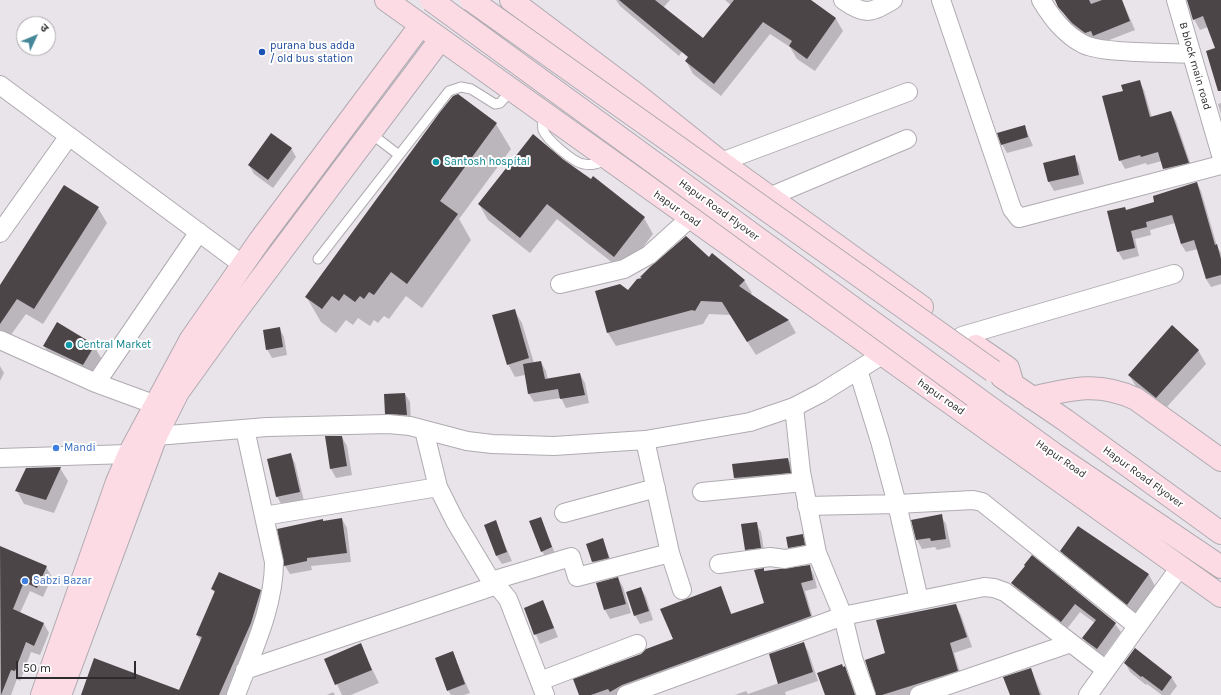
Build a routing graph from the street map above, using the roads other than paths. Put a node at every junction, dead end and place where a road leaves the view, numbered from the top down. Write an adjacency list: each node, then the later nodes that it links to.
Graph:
1 (386, 0): 10 (street, hapur road)
2 (431, 0): 43 (street, Hapur Road Flyover, bridge)
3 (471, 0): 37 (street, bridge)
4 (893, 0): 8 (street)
5 (941, 0): 23 (street)
6 (1041, 0): 12 (street)
7 (1176, 0): 12 (street, B block main road)
8 (848, 4)
9 (519, 6): 13 (street); 22 (street)
10 (420, 26): 11 (street, hapur road); 29 (street)
11 (440, 40): 13 (street, hapur road); 17 (street)
12 (1191, 54): 21 (street, B block main road)
13 (484, 71): 15 (street, hapur road)
14 (0, 85): 18 (street)
15 (511, 91): 20 (lane); 25 (street, hapur road)
16 (908, 92): 22 (street)
17 (370, 133): 20 (lane); 47 (street)
18 (69, 136): 26 (street); 27 (street)
19 (907, 139): 24 (street)
20 (399, 155): 28 (lane)
21 (1221, 155)
22 (721, 162): 24 (street)
23 (1221, 165)
24 (769, 197): 32 (street)
25 (690, 218): 31 (street); 34 (street, hapur road)
26 (199, 232): 29 (street); 36 (street)
27 (0, 233)
28 (318, 259)
29 (243, 265): 40 (street)
30 (1174, 274): 32 (street)
31 (560, 284)
32 (962, 336): 37 (street)
33 (0, 340): 36 (street)
34 (882, 355): 35 (street); 42 (street, hapur road)
35 (858, 370): 41 (street); 56 (street)
36 (96, 383): 40 (street)
37 (1013, 385): 39 (street, Hapur Road Flyover)
38 (1085, 387): 39 (street); 44 (street); 51 (street)
39 (1032, 398): 44 (street, Hapur Road Flyover)
40 (156, 405): 49 (street)
41 (794, 407): 48 (street); 52 (street)
42 (969, 417): 43 (street); 57 (street, hapur road)
43 (1006, 420): 57 (street, Hapur Road)
44 (1065, 420): 61 (street, Hapur Road Flyover)
45 (245, 429): 46 (street); 47 (street); 60 (street)
46 (424, 430): 48 (street); 53 (street)
47 (156, 436): 80 (street)
48 (645, 440): 54 (street)
49 (129, 454): 50 (street); 79 (street)
50 (0, 458)
51 (1221, 460)
52 (803, 482): 55 (street); 58 (street)
53 (438, 487): 60 (street); 67 (street)
54 (656, 488): 59 (street); 63 (street)
55 (702, 492)
56 (897, 504): 58 (street); 70 (street); 72 (street)
57 (1111, 505): 65 (street); 66 (street)
58 (807, 506): 62 (street)
59 (564, 512)
60 (264, 516): 75 (street)
61 (1221, 533)
62 (817, 552): 64 (street); 71 (street)
63 (670, 553): 67 (street); 68 (street)
64 (719, 564)
65 (1180, 567): 69 (street); 72 (street)
66 (1221, 567)
67 (492, 584): 75 (street); 77 (street)
68 (682, 590)
69 (1221, 596)
70 (919, 600): 71 (street); 73 (street)
71 (843, 616): 78 (street); 83 (street)
72 (1137, 626): 76 (street)
73 (1070, 643): 76 (street); 84 (street)
74 (636, 644): 77 (street)
75 (245, 670): 81 (street)
76 (1106, 670): 85 (street)
77 (543, 688)
78 (650, 691): 82 (street)
79 (42, 695)
80 (60, 695)
81 (236, 695)
82 (626, 695)
83 (866, 695)
84 (919, 695)
85 (1088, 695)

